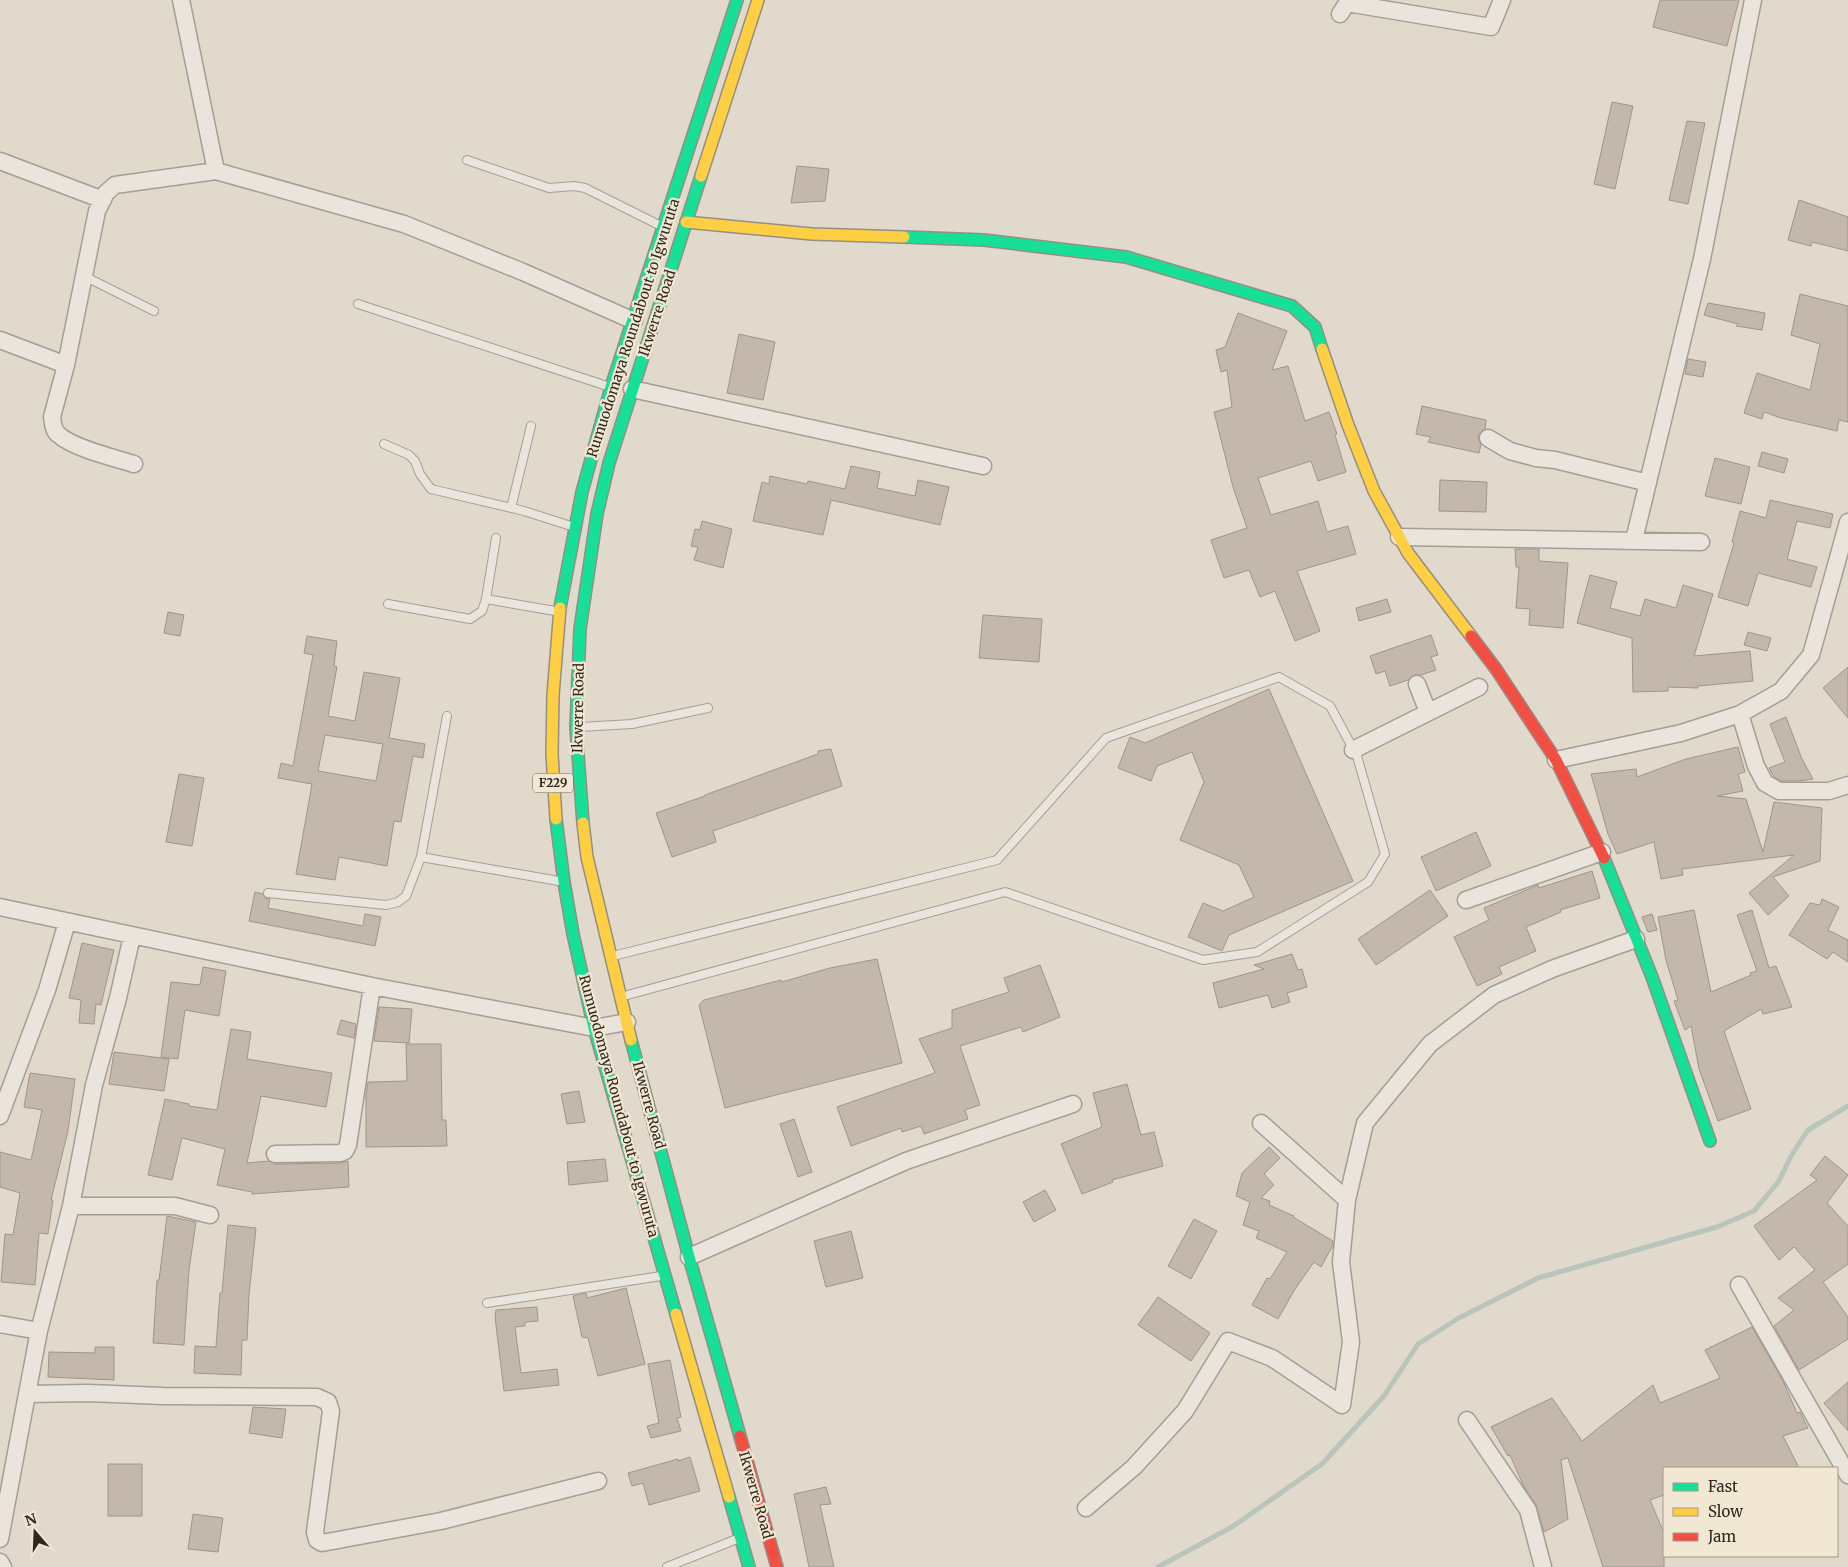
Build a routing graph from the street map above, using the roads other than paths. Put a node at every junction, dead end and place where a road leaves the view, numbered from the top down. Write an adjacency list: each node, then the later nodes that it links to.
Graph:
1 (181, 0): 9 (street)
2 (737, 0): 12 (main road, Rumuodomaya Roundabout to Igwuruta / F229)
3 (758, 0): 11 (main road, Ikwerre Road / F229)
4 (1502, 0): 6 (street)
5 (1753, 0): 26 (street)
6 (1340, 14)
7 (467, 160): 12 (lane)
8 (0, 161): 10 (street)
9 (216, 171): 10 (street); 16 (street)
10 (103, 200): 13 (street)
11 (686, 222): 20 (main road, Ikwerre Road / F229); 30 (main road)
12 (664, 228): 16 (main road, Rumuodomaya Roundabout to Igwuruta / F229)
13 (84, 276): 15 (lane); 18 (street)
14 (358, 304): 19 (lane)
15 (154, 311)
16 (634, 321): 19 (main road, Rumuodomaya Roundabout to Igwuruta / F229)
17 (0, 340): 18 (street)
18 (66, 365): 24 (street)
19 (611, 387): 29 (main road, Rumuodomaya Roundabout to Igwuruta / F229)
20 (632, 389): 25 (street); 43 (main road, Ikwerre Road / F229)
21 (531, 426): 27 (lane)
22 (1488, 438): 26 (street)
23 (384, 444): 27 (lane)
24 (134, 464)
25 (983, 466)
26 (1648, 483): 32 (street)
27 (511, 508): 29 (lane)
28 (1848, 522): 41 (street)
29 (576, 527): 36 (main road, Rumuodomaya Roundabout to Igwuruta / F229)
30 (1399, 537): 32 (street); 45 (main road)
31 (496, 538): 34 (lane)
32 (1634, 540): 33 (street)
33 (1701, 542)
34 (486, 599): 35 (lane); 36 (lane)
35 (388, 604)
36 (559, 612): 49 (main road, Rumuodomaya Roundabout to Igwuruta / F229)
37 (1417, 684): 40 (street)
38 (1479, 687): 40 (street)
39 (708, 708): 43 (lane)
40 (1428, 712): 44 (street)
41 (1740, 714): 45 (street); 46 (street)
42 (447, 716): 48 (lane)
43 (576, 727): 56 (main road, Ikwerre Road / F229)
44 (1354, 750): 56 (lane); 58 (lane)
45 (1556, 760): 47 (main road)
46 (1848, 785)
47 (1602, 852): 51 (street); 55 (main road)
48 (421, 856): 49 (lane); 50 (lane)
49 (564, 882): 60 (main road, Rumuodomaya Roundabout to Igwuruta / F229)
50 (268, 893)
51 (1466, 900)
52 (0, 907): 53 (street)
53 (67, 922): 54 (street); 62 (street)
54 (132, 936): 57 (street); 67 (street)
55 (1636, 939): 64 (main road); 66 (street)
56 (610, 956): 58 (main road, Ikwerre Road / F229)
57 (372, 986): 60 (street); 65 (street)
58 (620, 997): 59 (main road, Ikwerre Road / F229)
59 (626, 1022): 60 (street); 69 (main road, Ikwerre Road / F229)
60 (594, 1028): 70 (main road, Rumuodomaya Roundabout to Igwuruta / F229)
61 (1073, 1104): 69 (street)
62 (0, 1116)
63 (1261, 1123): 66 (street)
64 (1710, 1141)
65 (275, 1154)
66 (1347, 1200): 79 (street)
67 (71, 1206): 68 (street); 74 (street)
68 (210, 1215)
69 (689, 1257): 86 (main road, Ikwerre Road / F229)
70 (666, 1275): 72 (lane); 80 (main road, Rumuodomaya Roundabout to Igwuruta / F229)
71 (1739, 1285): 77 (street)
72 (487, 1303)
73 (0, 1324): 74 (street)
74 (39, 1330): 75 (street)
75 (27, 1394): 78 (street); 81 (street)
76 (1467, 1420): 87 (street)
77 (1848, 1475)
78 (598, 1481)
79 (1086, 1508)
80 (740, 1538): 84 (lane); 85 (main road, Rumuodomaya Roundabout to Igwuruta / F229)
81 (0, 1539)
82 (0, 1562): 83 (street)
83 (3, 1567)
84 (667, 1567)
85 (749, 1567)
86 (777, 1567)
87 (1543, 1567)

